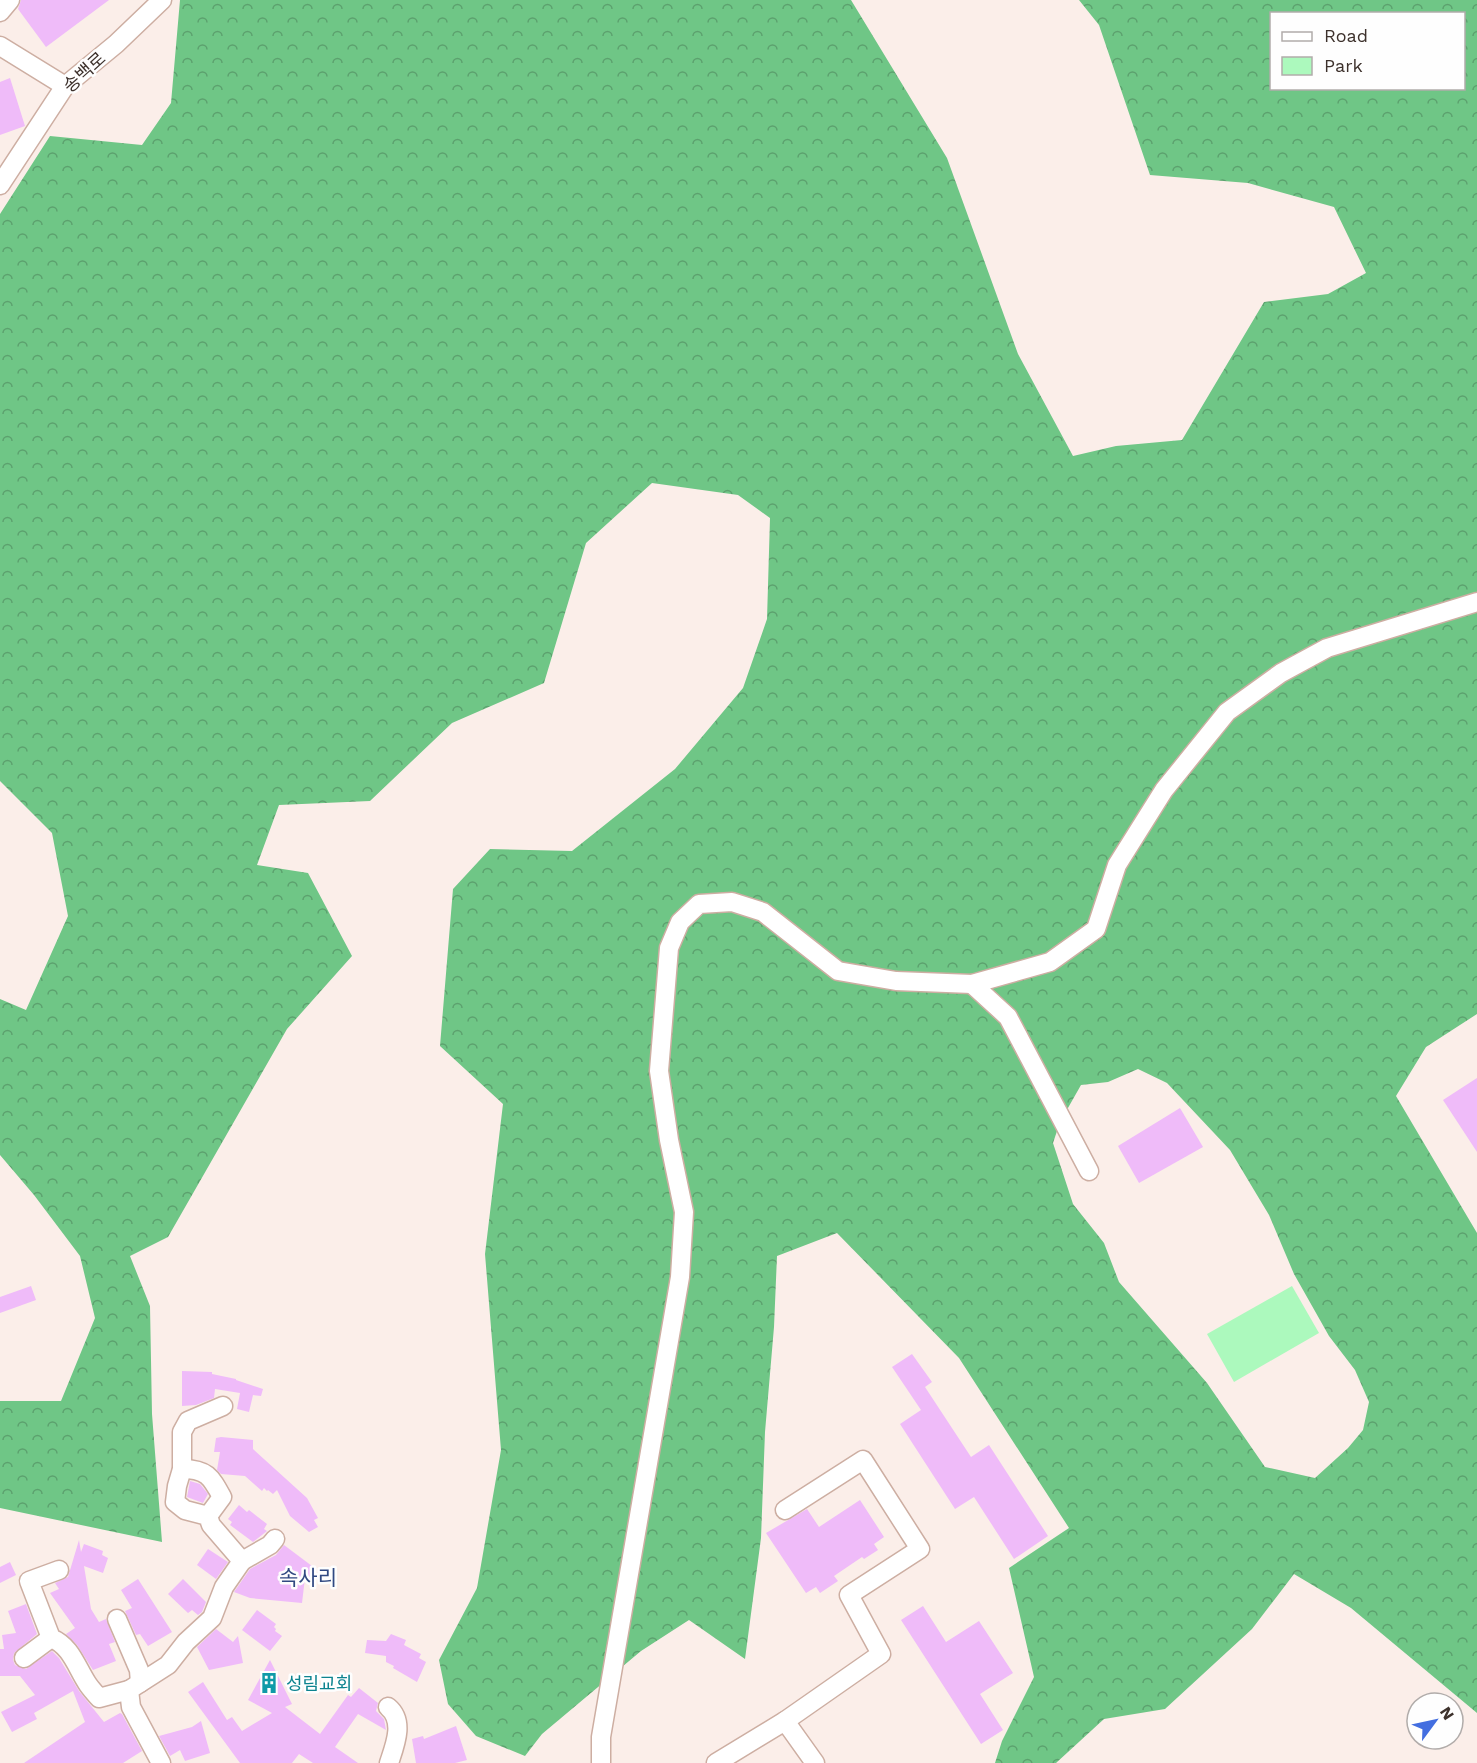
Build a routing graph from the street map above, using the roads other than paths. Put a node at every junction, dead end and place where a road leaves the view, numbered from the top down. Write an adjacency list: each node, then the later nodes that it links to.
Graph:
1 (10, 0): 3 (street)
2 (162, 0): 5 (street, 송백로)
3 (0, 12)
4 (0, 46): 5 (street)
5 (65, 86): 6 (street, 송백로)
6 (0, 185)
7 (1477, 602): 8 (street)
8 (972, 984): 9 (street); 25 (street)
9 (1089, 1171)
10 (223, 1406): 11 (street)
11 (183, 1469): 13 (street); 13 (street)
12 (785, 1510): 22 (street)
13 (208, 1516): 15 (street)
14 (275, 1539): 15 (street)
15 (242, 1561): 20 (street)
16 (59, 1570): 18 (street)
17 (117, 1619): 20 (street)
18 (51, 1638): 19 (street); 20 (street)
19 (24, 1658)
20 (134, 1687): 23 (street)
21 (388, 1707): 24 (street)
22 (785, 1720): 26 (street); 27 (street)
23 (161, 1763)
24 (388, 1763)
25 (601, 1763)
26 (716, 1763)
27 (815, 1763)

